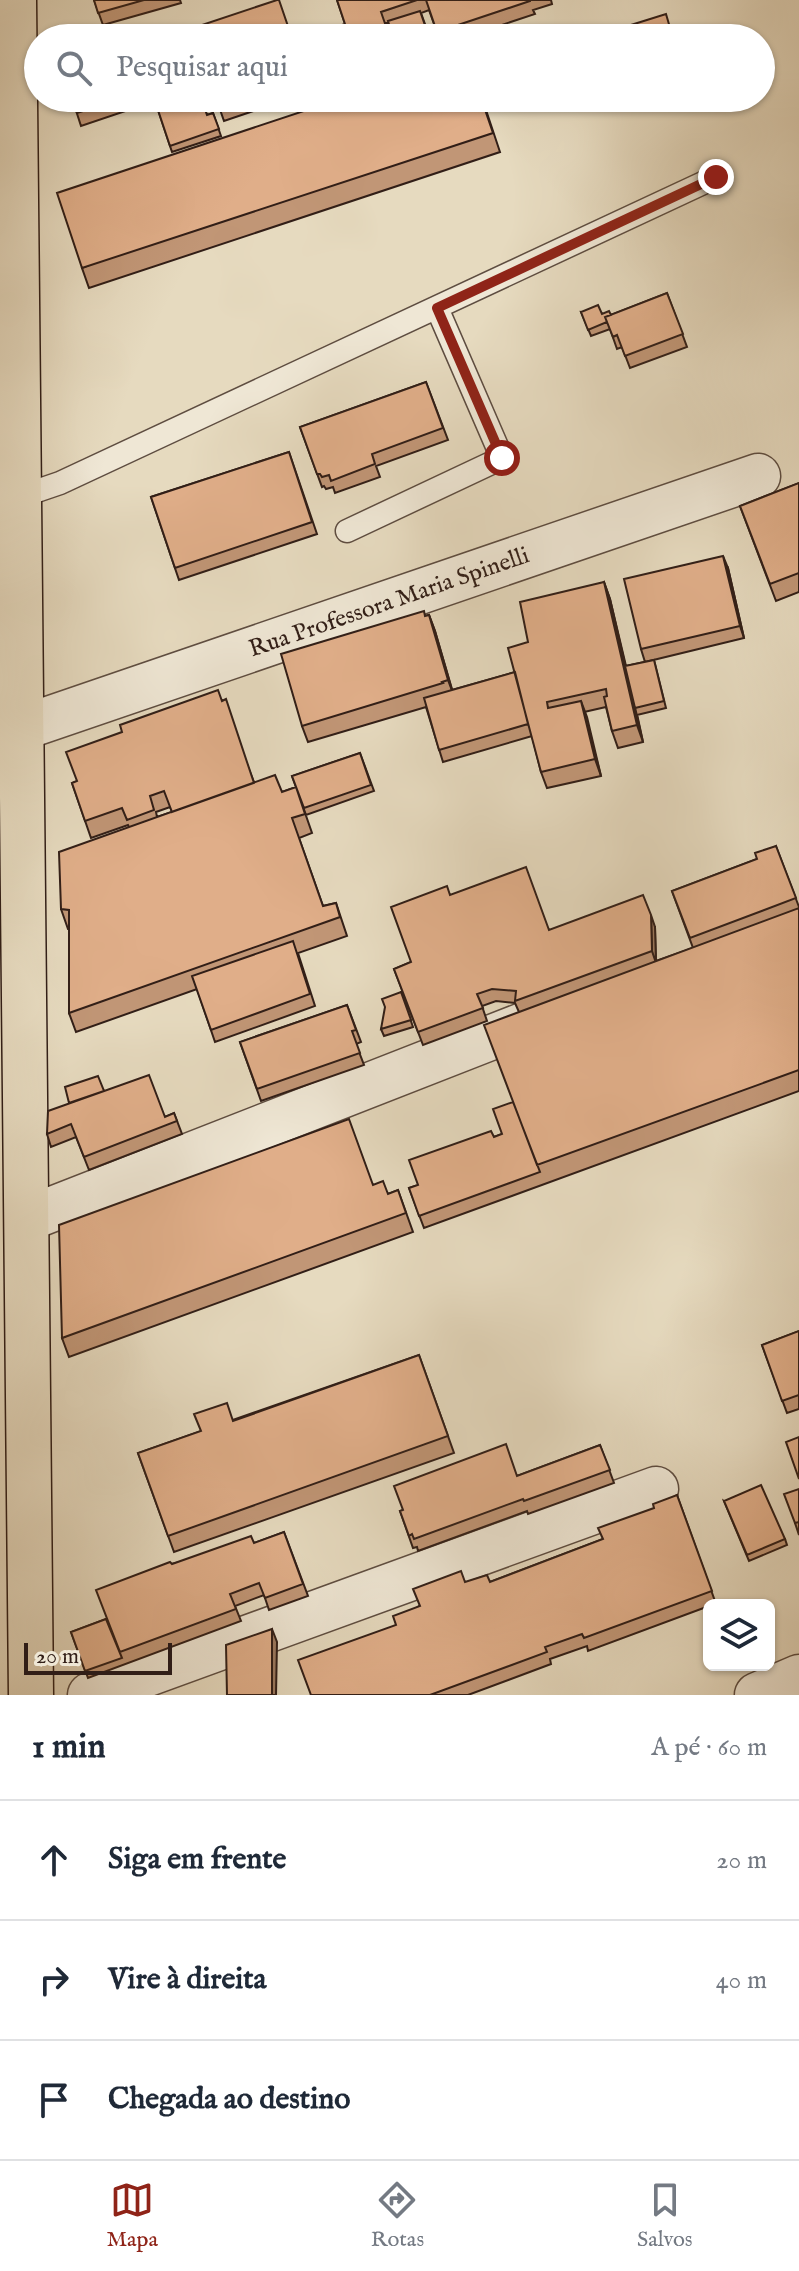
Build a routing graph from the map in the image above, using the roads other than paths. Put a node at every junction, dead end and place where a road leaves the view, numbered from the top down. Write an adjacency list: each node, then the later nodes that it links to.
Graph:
1 (14, 0): 5 (main road)
2 (716, 177): 3 (lane)
3 (437, 308): 5 (lane); 6 (lane)
4 (758, 476): 7 (street, Rua Professora Maria Spinelli)
5 (19, 497): 7 (main road)
6 (347, 531)
7 (22, 728): 9 (main road)
8 (578, 1004): 9 (street)
9 (27, 1219): 12 (main road)
10 (656, 1489): 13 (street)
11 (799, 1677): 14 (street)
12 (31, 1695)
13 (90, 1695)
14 (757, 1695)

